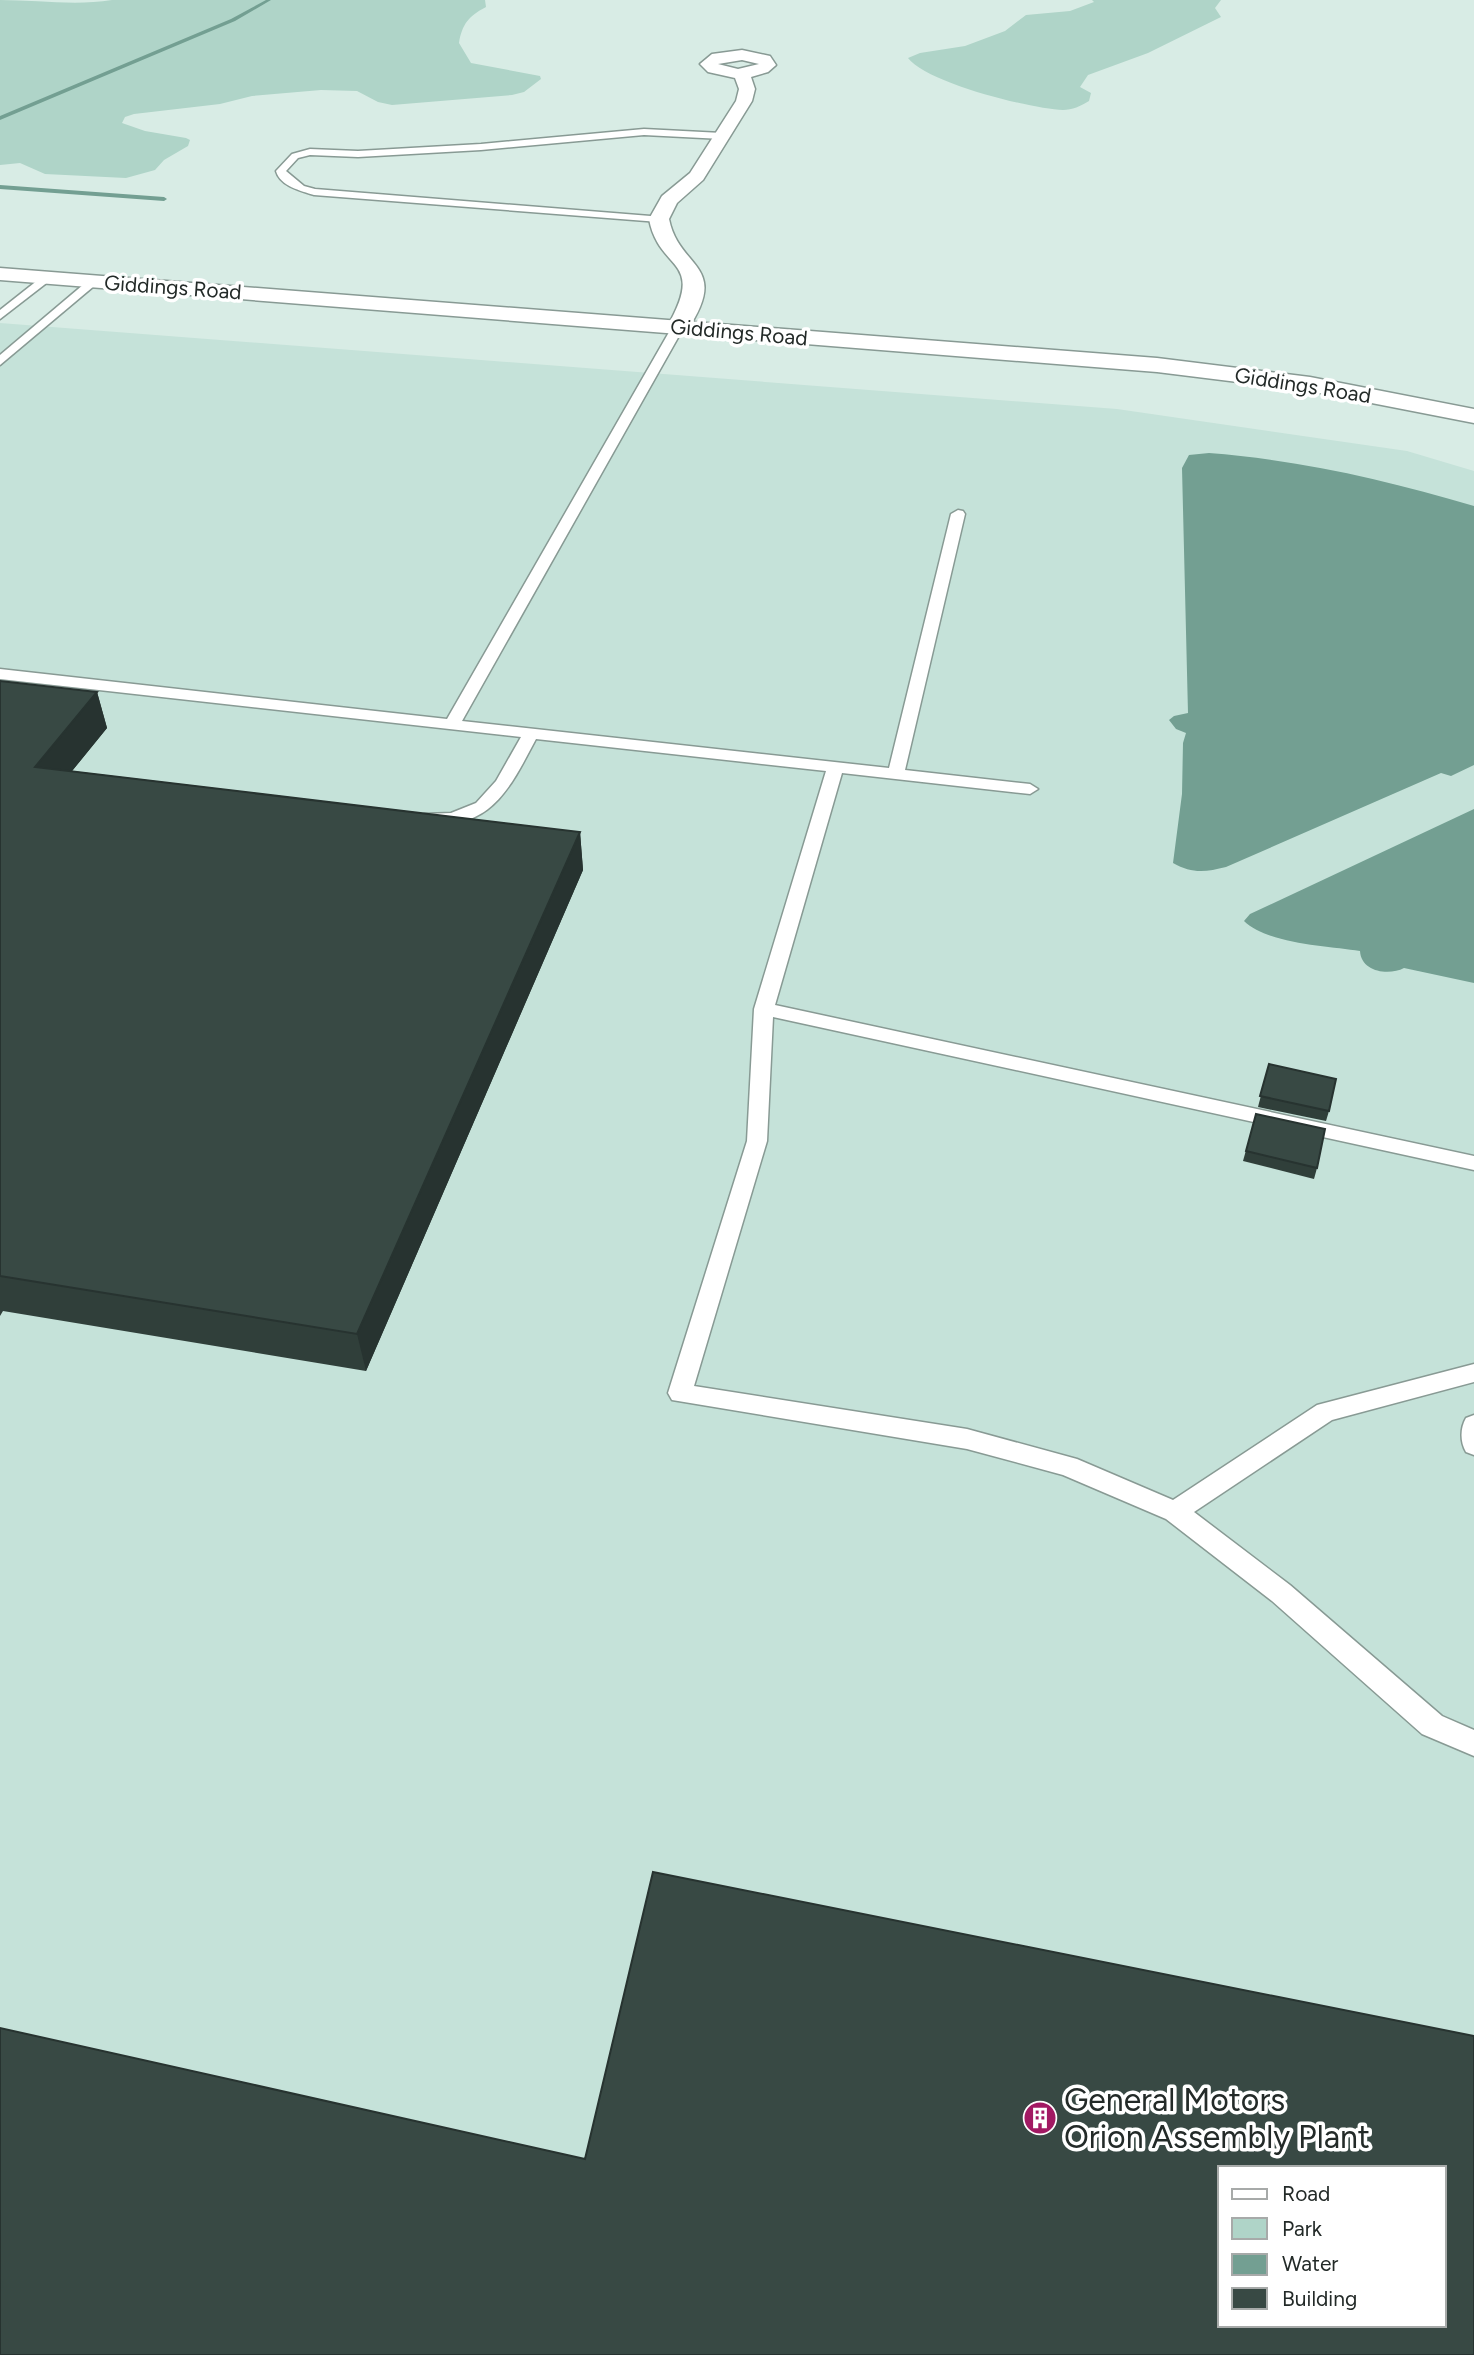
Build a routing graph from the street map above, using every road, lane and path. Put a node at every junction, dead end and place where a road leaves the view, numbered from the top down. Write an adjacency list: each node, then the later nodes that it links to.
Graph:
1 (741, 73): 2 (main road)
2 (722, 136): 3 (main road); 3 (lane)
3 (659, 219): 8 (main road)
4 (0, 274): 5 (main road, Giddings Road)
5 (47, 278): 6 (main road, Giddings Road); 7 (lane)
6 (94, 281): 8 (main road, Giddings Road); 9 (lane)
7 (0, 316)
8 (678, 327): 10 (main road, Giddings Road); 13 (lane)
9 (0, 361)
10 (1474, 416)
11 (958, 514): 16 (lane)
12 (0, 674): 13 (lane)
13 (452, 724): 14 (lane)
14 (531, 733): 15 (lane); 18 (lane)
15 (835, 767): 16 (lane); 19 (lane)
16 (896, 774): 17 (lane)
17 (1030, 789)
18 (413, 816)
19 (764, 1009): 20 (lane); 24 (lane)
20 (1474, 1163)
21 (1474, 1373): 24 (lane)
22 (1474, 1425): 23 (lane)
23 (1474, 1445)
24 (1175, 1512): 25 (lane)
25 (1474, 1743)

